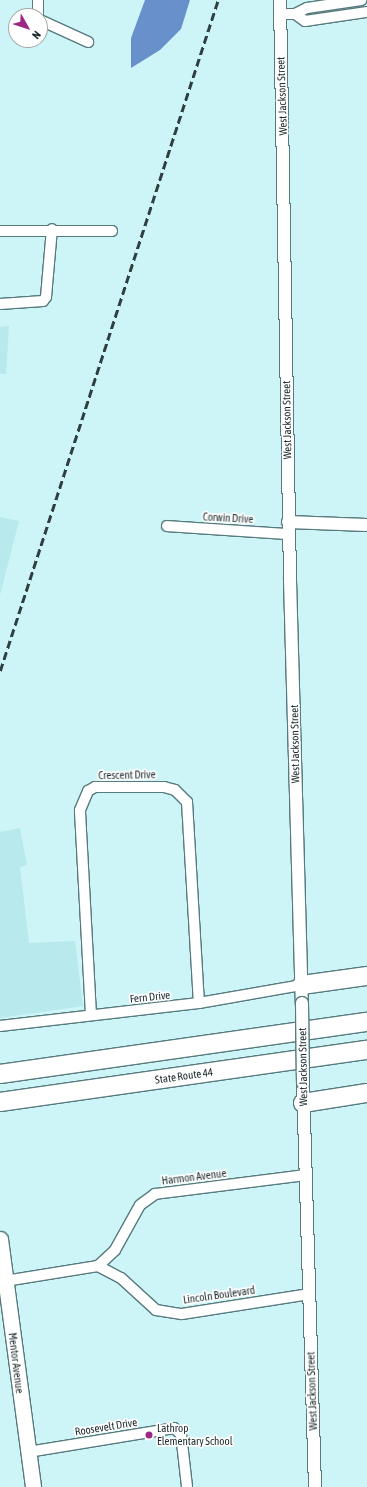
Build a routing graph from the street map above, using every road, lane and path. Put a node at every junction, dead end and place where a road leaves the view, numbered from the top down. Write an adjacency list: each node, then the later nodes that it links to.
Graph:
1 (280, 0): 4 (street, West Jackson Street)
2 (361, 0): 5 (street)
3 (367, 12): 5 (street)
4 (280, 14): 5 (street); 14 (street, West Jackson Street)
5 (295, 14)
6 (48, 24): 7 (street)
7 (88, 42)
8 (52, 229): 9 (street); 10 (street); 11 (street)
9 (0, 231)
10 (112, 231)
11 (0, 304)
12 (367, 525): 14 (street)
13 (167, 526): 14 (street, Corwin Drive)
14 (288, 528): 16 (street, West Jackson Street)
15 (367, 976): 16 (highway)
16 (302, 985): 17 (street, Fern Drive); 25 (street, West Jackson Street, bridge)
17 (200, 1003): 18 (street, Fern Drive); 18 (street, Crescent Drive)
18 (91, 1015): 20 (street, Fern Drive)
19 (367, 1022): 22 (highway)
20 (0, 1026)
21 (367, 1050): 24 (highway, State Route 44)
22 (0, 1074)
23 (367, 1092): 25 (highway)
24 (0, 1102)
25 (303, 1103): 26 (street, West Jackson Street)
26 (305, 1175): 28 (street, Harmon Avenue); 30 (street, West Jackson Street)
27 (0, 1239): 29 (main road, Mentor Avenue)
28 (98, 1266): 29 (street); 30 (street, Lincoln Boulevard)
29 (5, 1281): 31 (main road, Mentor Avenue)
30 (309, 1294): 34 (street, West Jackson Street)
31 (28, 1452): 32 (main road, Mentor Avenue); 33 (street, Roosevelt Drive)
32 (33, 1487)
33 (187, 1487)
34 (315, 1487)

